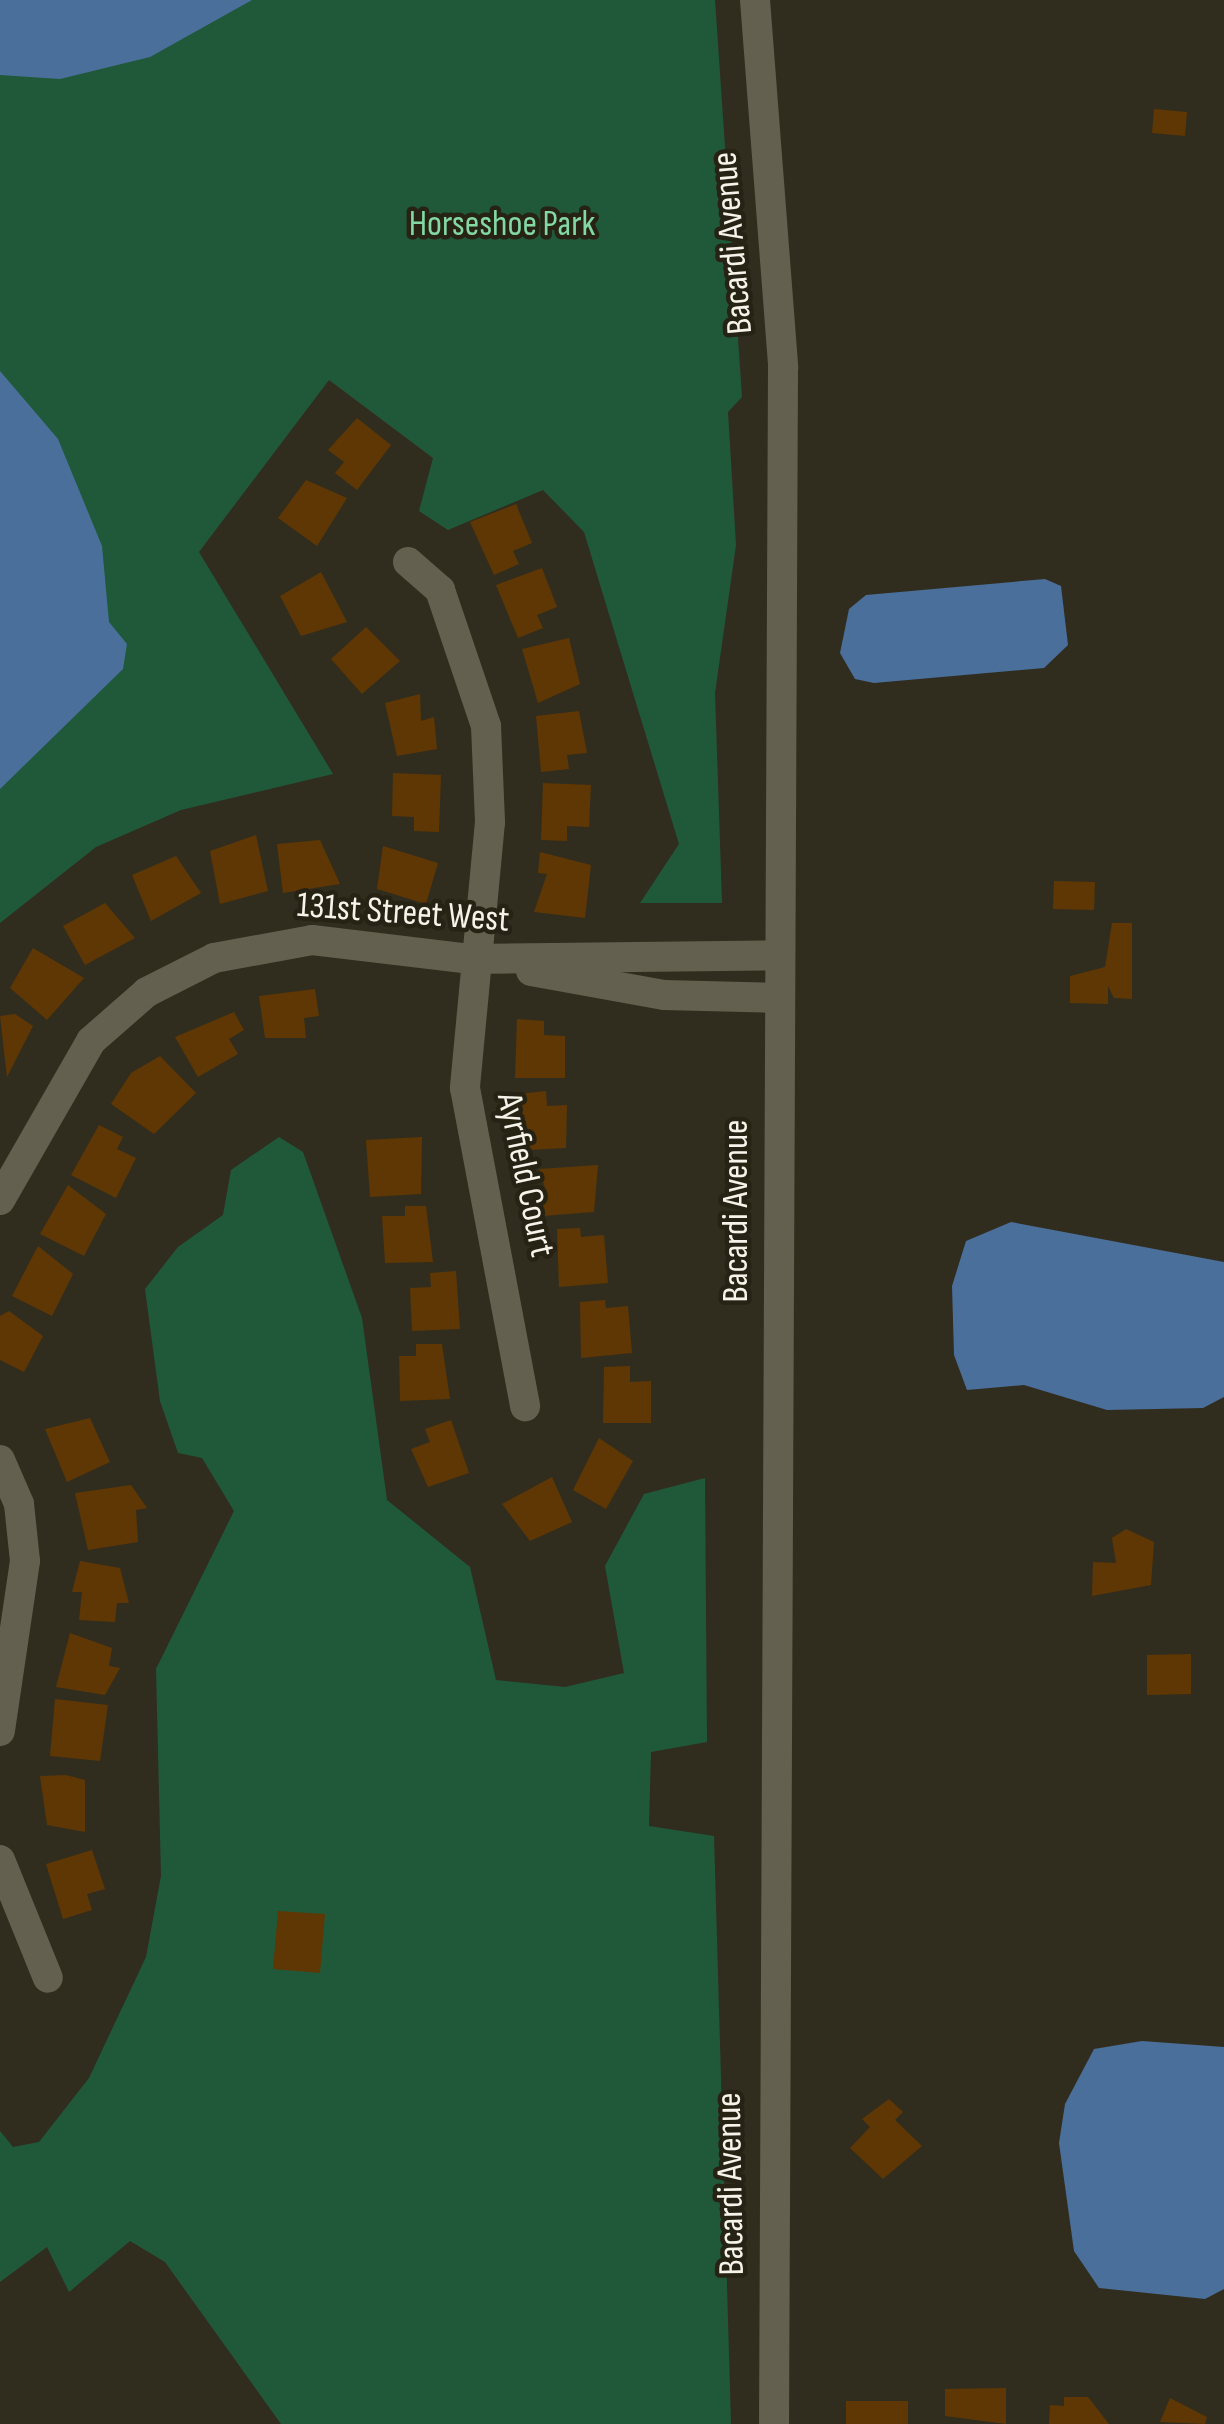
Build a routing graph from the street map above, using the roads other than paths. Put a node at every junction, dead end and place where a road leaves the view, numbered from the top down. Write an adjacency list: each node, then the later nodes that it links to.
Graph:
1 (755, 0): 3 (street, Bacardi Avenue)
2 (408, 562): 4 (street, Ayrfield Court)
3 (778, 955): 4 (street, 131st Street West); 5 (street, Bacardi Avenue)
4 (472, 959): 5 (street); 6 (street, 131st Street West); 7 (street, Ayrfield Court)
5 (778, 998): 12 (street, Bacardi Avenue)
6 (0, 1200)
7 (525, 1406)
8 (0, 1460): 9 (street)
9 (0, 1731)
10 (0, 1860): 11 (street)
11 (48, 1978)
12 (774, 2424)

